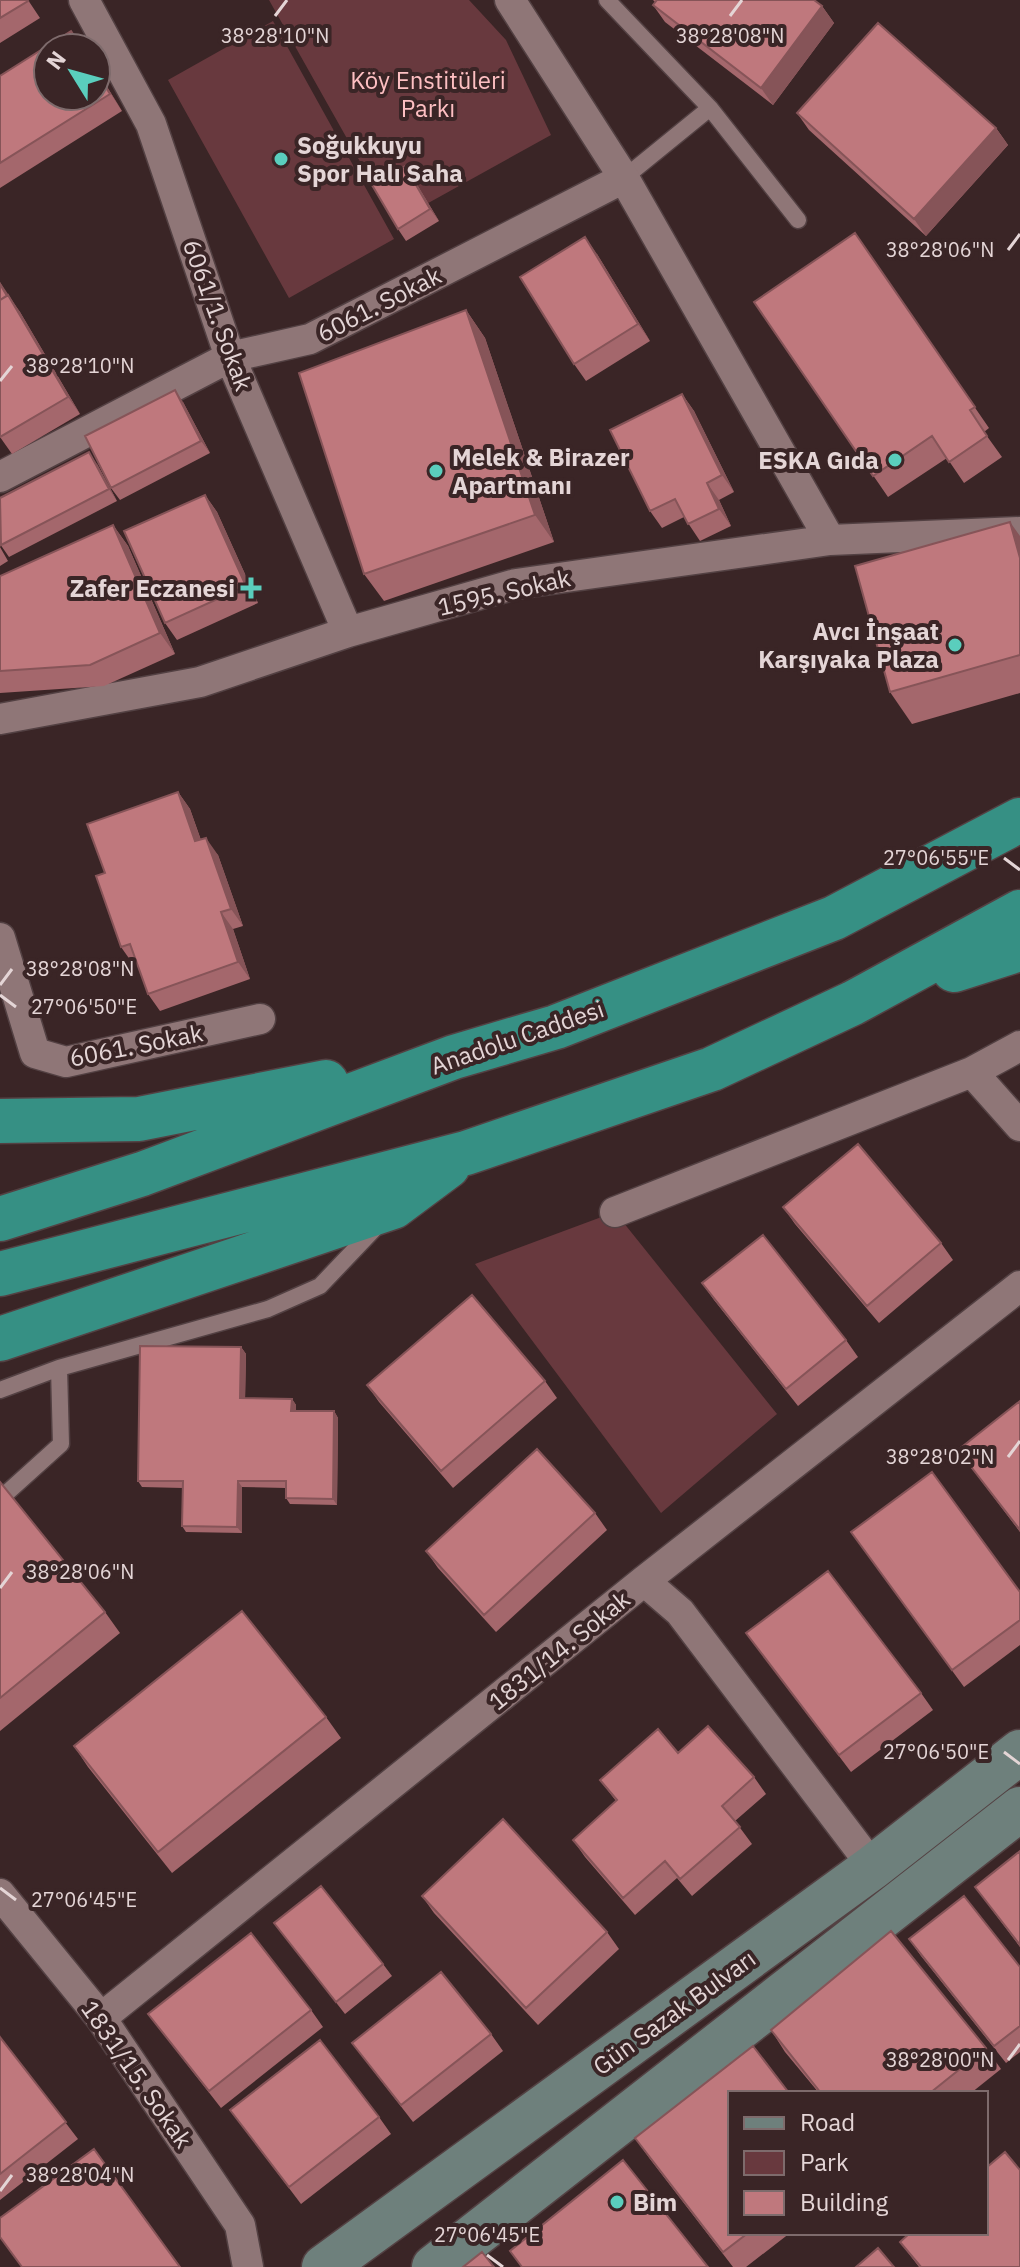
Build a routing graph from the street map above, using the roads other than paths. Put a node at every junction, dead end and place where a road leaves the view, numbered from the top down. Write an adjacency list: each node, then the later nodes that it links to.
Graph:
1 (84, 0): 7 (street, 6061/1. Sokak)
2 (510, 0): 5 (street)
3 (607, 0): 4 (lane)
4 (710, 108): 5 (lane); 6 (lane)
5 (624, 178): 7 (street, 6061. Sokak); 10 (street)
6 (798, 220)
7 (230, 357): 8 (street, 6061. Sokak); 11 (street, 6061/1. Sokak)
8 (0, 477)
9 (1020, 532): 10 (street, 1595. Sokak)
10 (830, 540): 11 (street, 1595. Sokak)
11 (348, 632): 12 (street, 1595. Sokak)
12 (0, 719)
13 (1020, 820): 20 (highway, Anadolu Caddesi)
14 (1020, 912): 17 (highway)
15 (0, 938): 18 (street, 6061. Sokak)
16 (1020, 949): 17 (highway)
17 (853, 1003): 24 (highway)
18 (260, 1019)
19 (1020, 1046): 21 (street)
20 (454, 1057): 22 (highway); 27 (highway, Anadolu Caddesi)
21 (972, 1072): 23 (street); 26 (street)
22 (0, 1121)
23 (1020, 1126)
24 (466, 1153): 25 (highway); 28 (highway)
25 (393, 1207): 30 (highway); 31 (lane)
26 (615, 1212)
27 (0, 1219)
28 (0, 1274)
29 (1020, 1286): 34 (street, 1831/14. Sokak)
30 (0, 1339)
31 (59, 1368): 32 (lane); 33 (lane)
32 (0, 1390)
33 (0, 1499)
34 (644, 1581): 37 (street); 39 (street, 1831/14. Sokak)
35 (1020, 1752): 37 (main road, Gün Sazak Bulvarı)
36 (1020, 1809): 42 (main road, Gün Sazak Bulvarı)
37 (873, 1867): 41 (main road, Gün Sazak Bulvarı)
38 (0, 1894): 39 (street, 1831/15. Sokak)
39 (101, 2018): 40 (street, 1831/15. Sokak)
40 (248, 2267)
41 (324, 2267)
42 (434, 2267)

